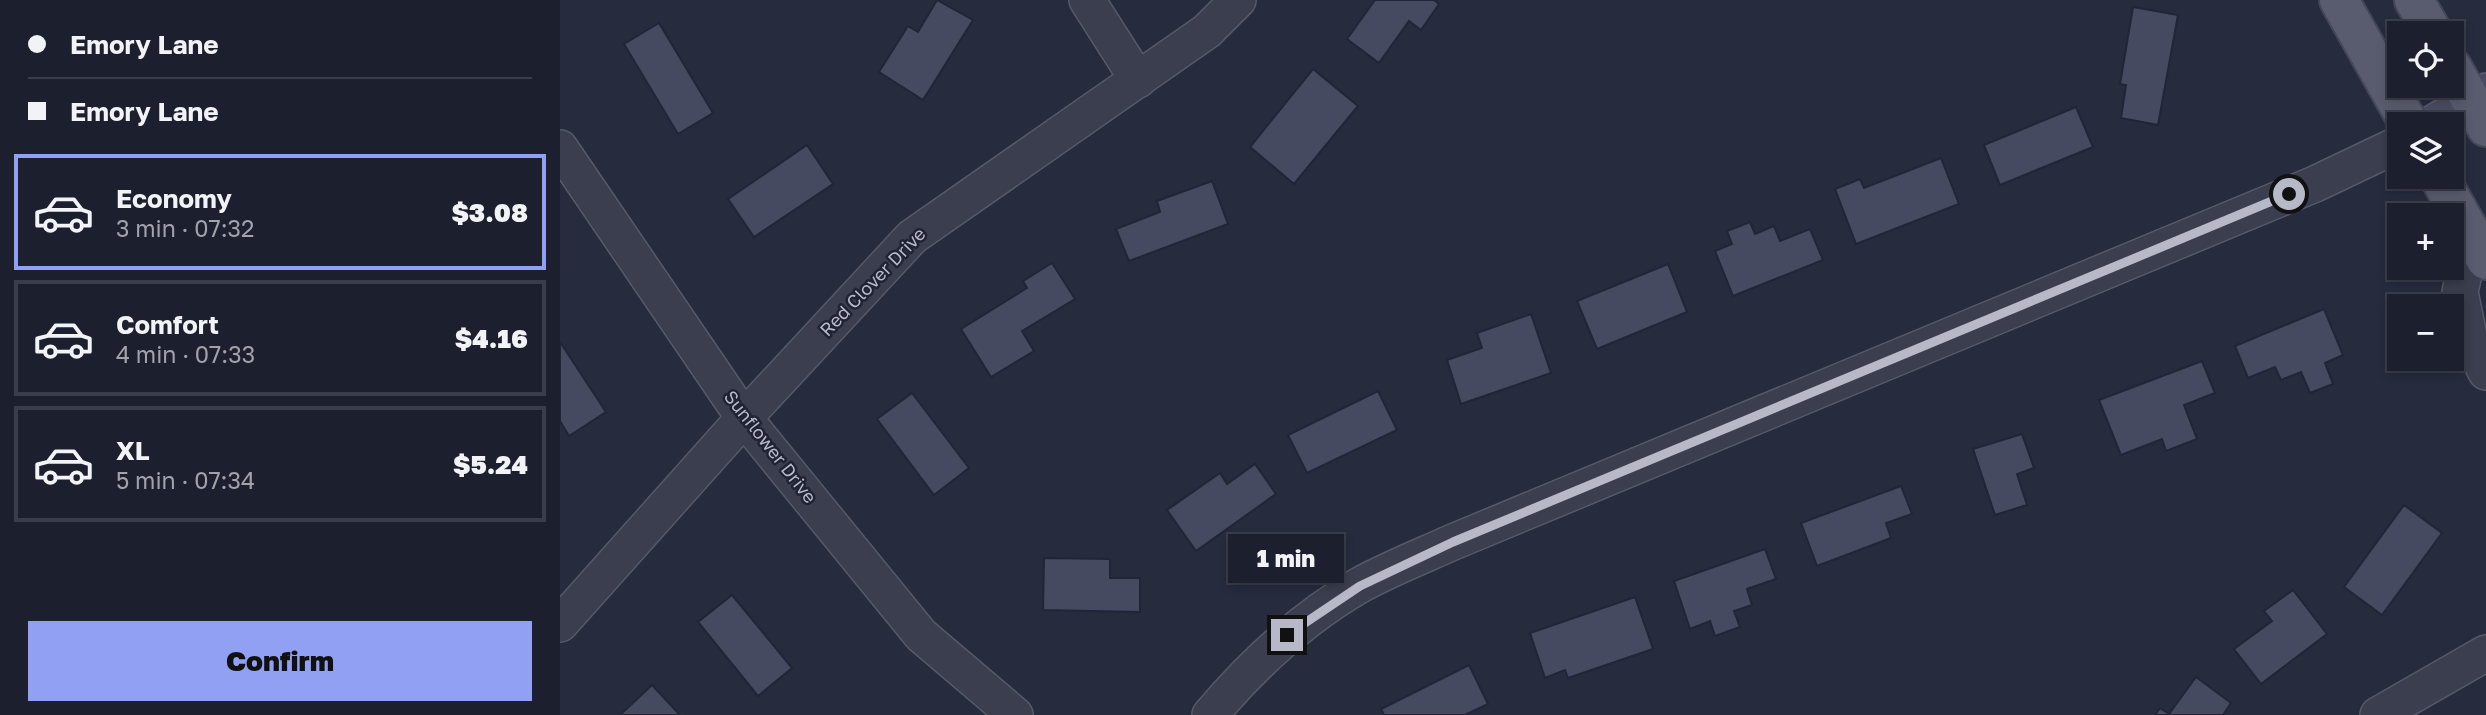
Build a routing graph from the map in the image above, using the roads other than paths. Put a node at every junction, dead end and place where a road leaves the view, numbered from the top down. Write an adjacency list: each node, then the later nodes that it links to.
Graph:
1 (1087, 0): 6 (street)
2 (1238, 0): 6 (street, Red Clover Drive)
3 (2339, 0): 9 (main road)
4 (2414, 0): 5 (main road)
5 (2426, 21)
6 (1138, 80): 16 (street, Red Clover Drive)
7 (2464, 84): 8 (main road)
8 (2481, 107): 10 (main road)
9 (2402, 112)
10 (2464, 113)
11 (560, 148): 16 (street, Sunflower Drive)
12 (2387, 150): 20 (street)
13 (2446, 189): 14 (main road)
14 (2479, 248): 15 (street)
15 (2486, 372)
16 (744, 418): 17 (street, Red Clover Drive); 19 (street, Sunflower Drive)
17 (560, 624)
18 (2486, 653): 21 (street)
19 (1015, 715)
20 (1210, 715)
21 (2378, 715)

